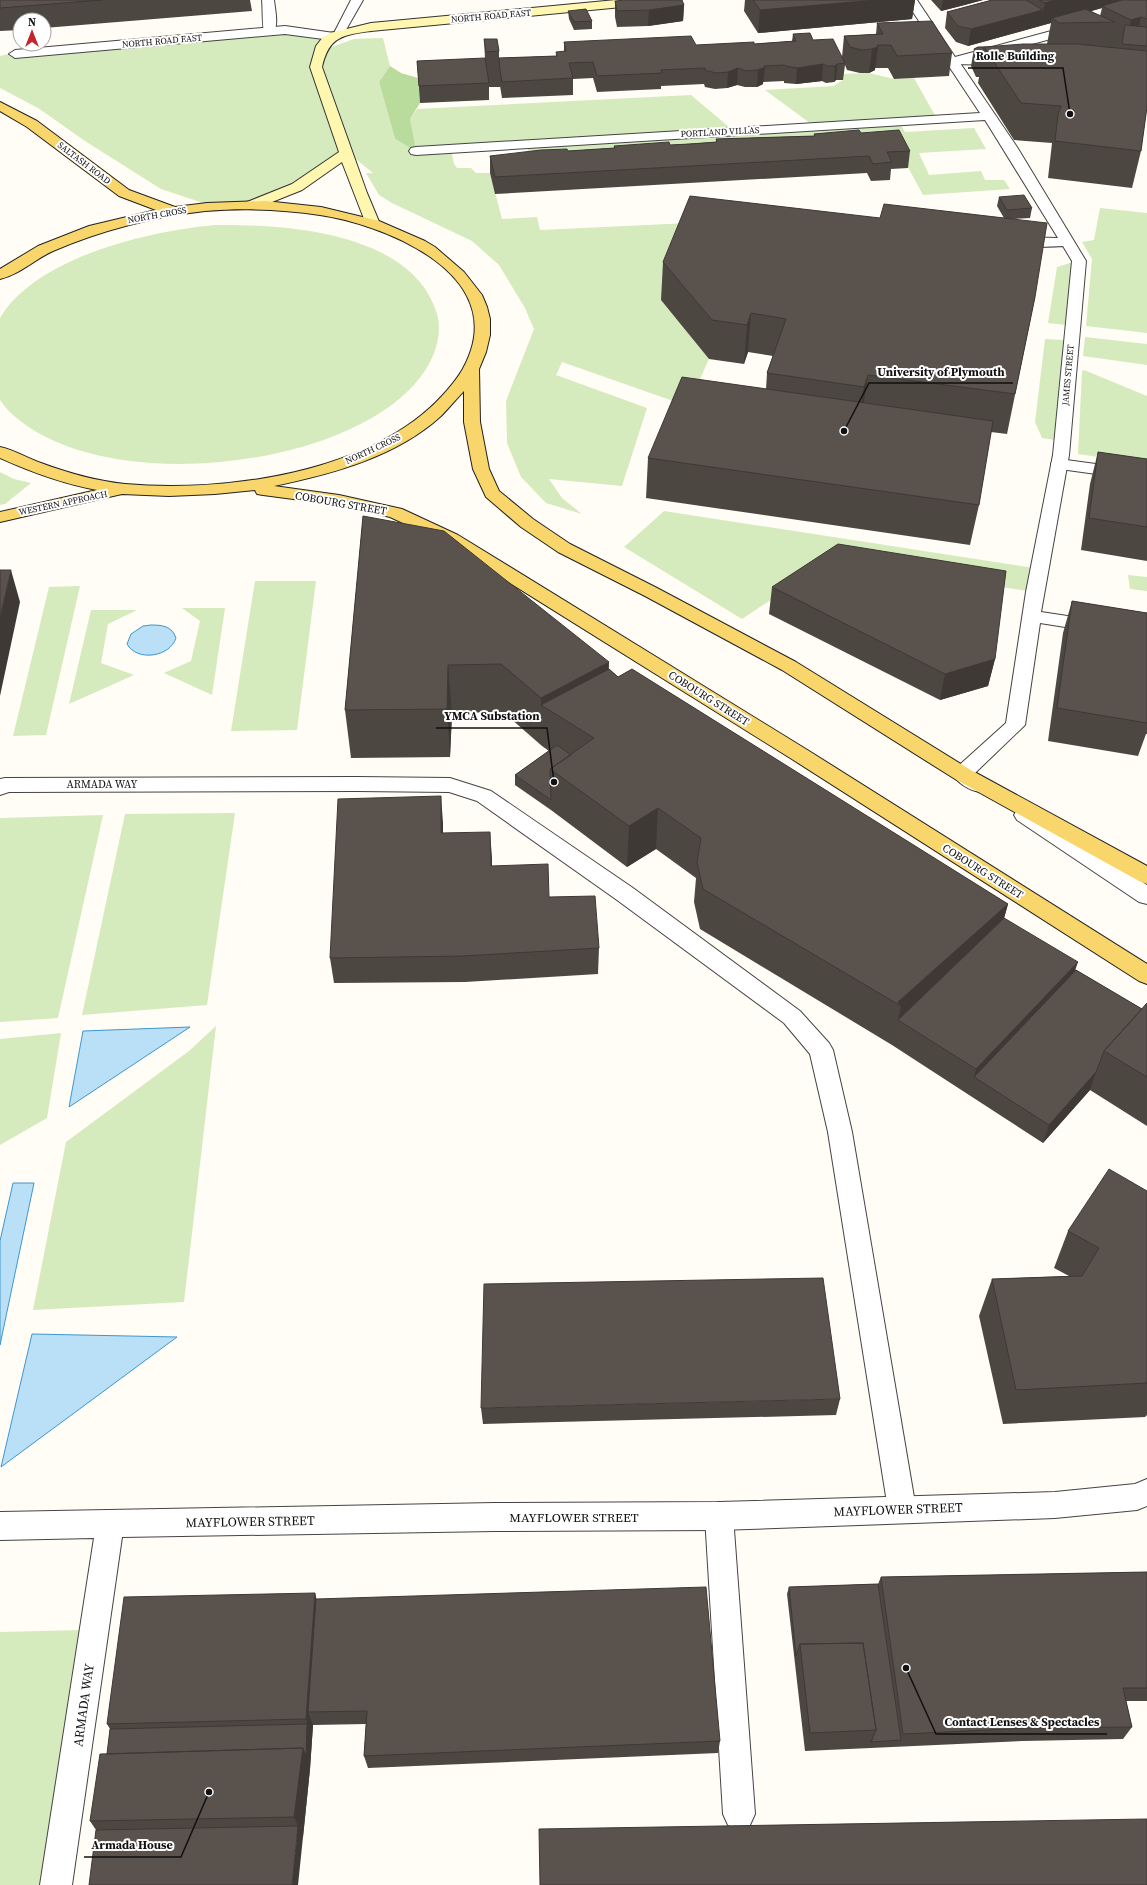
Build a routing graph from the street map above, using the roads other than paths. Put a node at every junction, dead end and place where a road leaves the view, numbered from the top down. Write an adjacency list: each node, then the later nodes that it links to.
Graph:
1 (268, 0): 6 (street)
2 (357, 0): 7 (street)
3 (653, 0): 7 (street, NORTH ROAD EAST)
4 (911, 0): 10 (street, JAMES STREET)
5 (1088, 25): 10 (street)
6 (269, 31): 7 (street, NORTH ROAD EAST); 8 (street, NORTH ROAD EAST)
7 (335, 34): 17 (street)
8 (89, 47): 9 (street, NORTH ROAD EAST); 12 (street)
9 (15, 54)
10 (954, 61): 11 (street); 14 (street, JAMES STREET)
11 (1018, 61)
12 (87, 63)
13 (0, 106): 20 (main road, SALTASH ROAD)
14 (990, 116): 15 (street, PORTLAND VILLAS); 23 (street, JAMES STREET)
15 (451, 149): 16 (street, PORTLAND VILLAS); 18 (street)
16 (416, 151)
17 (347, 152): 19 (street); 21 (street)
18 (454, 164)
19 (252, 206): 20 (main road, NORTH CROSS); 21 (main road, NORTH CROSS)
20 (172, 211): 24 (main road, NORTH CROSS)
21 (373, 224): 25 (main road, NORTH CROSS)
22 (996, 240): 23 (street)
23 (1068, 242): 27 (street, JAMES STREET)
24 (0, 275)
25 (472, 370): 29 (main road, NORTH CROSS); 34 (main road)
26 (0, 452): 30 (main road, NORTH CROSS)
27 (1060, 459): 28 (street); 32 (street, JAMES STREET)
28 (1147, 476)
29 (244, 487): 30 (main road, NORTH CROSS); 38 (main road, COBOURG STREET)
30 (126, 489): 31 (main road, WESTERN APPROACH)
31 (0, 517)
32 (1032, 616): 33 (street); 34 (street, JAMES STREET)
33 (1147, 634)
34 (962, 774): 36 (main road); 37 (street)
35 (0, 788): 40 (street, ARMADA WAY)
36 (1147, 876)
37 (1147, 896)
38 (1147, 975)
39 (1147, 1492): 40 (street, MAYFLOWER STREET)
40 (902, 1509): 41 (street, MAYFLOWER STREET)
41 (719, 1516): 42 (street, MAYFLOWER STREET); 44 (street)
42 (110, 1524): 43 (street, MAYFLOWER STREET); 45 (street, ARMADA WAY)
43 (0, 1526)
44 (739, 1814)
45 (56, 1885)

